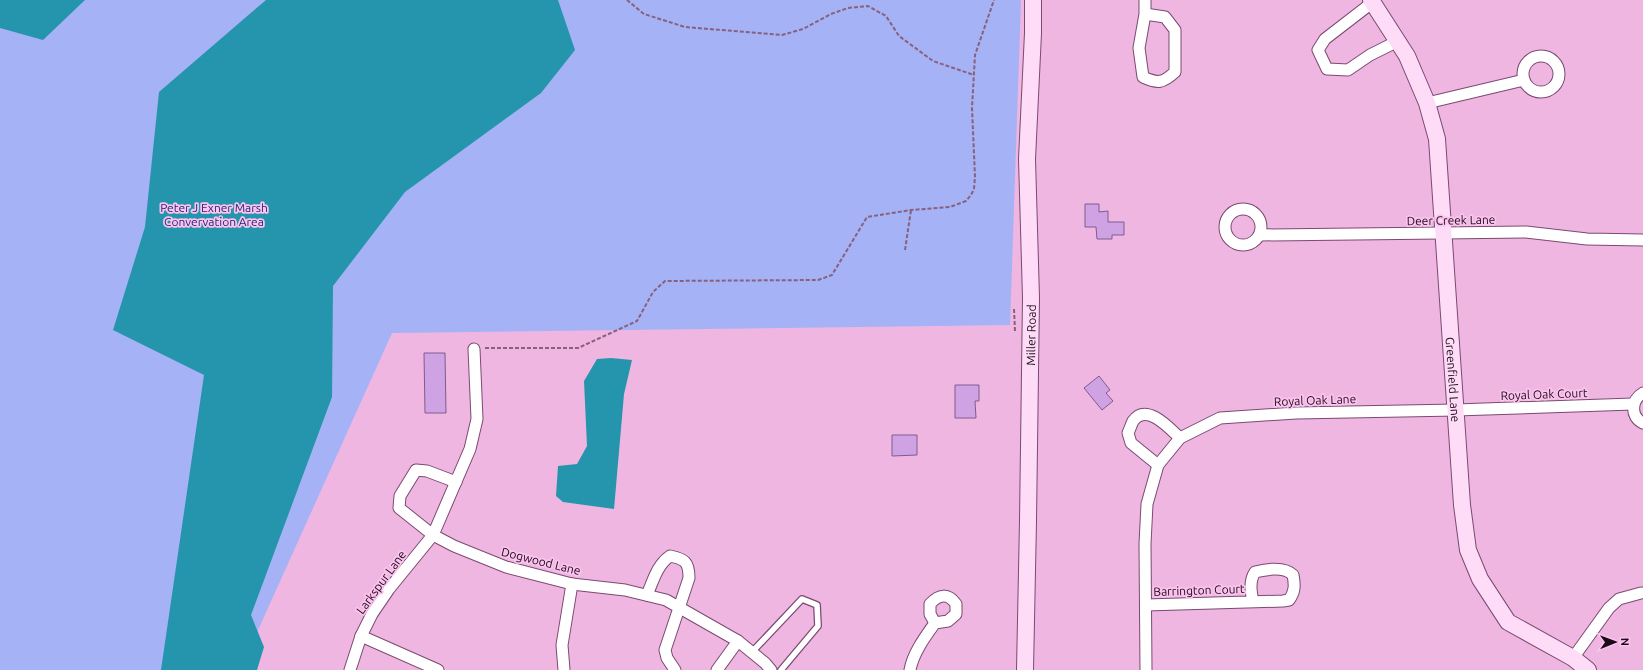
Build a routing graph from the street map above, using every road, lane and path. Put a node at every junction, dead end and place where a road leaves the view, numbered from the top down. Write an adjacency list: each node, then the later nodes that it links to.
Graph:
1 (627, 0): 8 (path)
2 (994, 0): 8 (path)
3 (1033, 0): 44 (street, Miller Road)
4 (1145, 0): 6 (street)
5 (1372, 1): 7 (street, Greenfield Lane); 7 (street, Greenfield Lane)
6 (1145, 14): 6 (street)
7 (1398, 41): 10 (street, Greenfield Lane)
8 (974, 75): 11 (path)
9 (1524, 80): 10 (street)
10 (1427, 103): 12 (street, Greenfield Lane)
11 (911, 210): 15 (path); 16 (path)
12 (1444, 233): 13 (street, Deer Creek Lane); 14 (street, Deer Creek Lane); 19 (street, Greenfield Lane)
13 (1260, 235)
14 (1643, 240)
15 (905, 250)
16 (474, 348): 23 (street, Larkspur Lane)
17 (1643, 393): 18 (street)
18 (1633, 404): 19 (street, Royal Oak Court); 20 (street)
19 (1456, 410): 21 (street, Royal Oak Lane); 35 (street, Greenfield Lane)
20 (1643, 423)
21 (1180, 438): 22 (street, Royal Oak Lane); 22 (street)
22 (1158, 465): 29 (street, Royal Oak Lane)
23 (456, 482): 24 (street, Larkspur Lane); 24 (street)
24 (433, 535): 25 (street, Dogwood Lane); 32 (street, Larkspur Lane)
25 (572, 584): 26 (street, Dogwood Lane); 38 (street)
26 (647, 595): 30 (street, Dogwood Lane); 30 (street)
27 (1642, 595): 35 (street)
28 (1253, 602): 29 (street, Barrington Court)
29 (1146, 605): 45 (street, Royal Oak Lane)
30 (679, 606): 33 (street, Dogwood Lane); 39 (street)
31 (935, 624): 43 (street)
32 (361, 636): 36 (street, Larkspur Lane); 37 (street)
33 (738, 641): 34 (street, Dogwood Lane); 40 (street)
34 (752, 652): 41 (street, Dogwood Lane); 42 (lane)
35 (1573, 658): 46 (street, Greenfield Lane)
36 (350, 670)
37 (438, 670)
38 (564, 670)
39 (675, 670)
40 (717, 670)
41 (771, 670)
42 (781, 670)
43 (910, 670)
44 (1025, 670)
45 (1146, 670)
46 (1588, 670)

